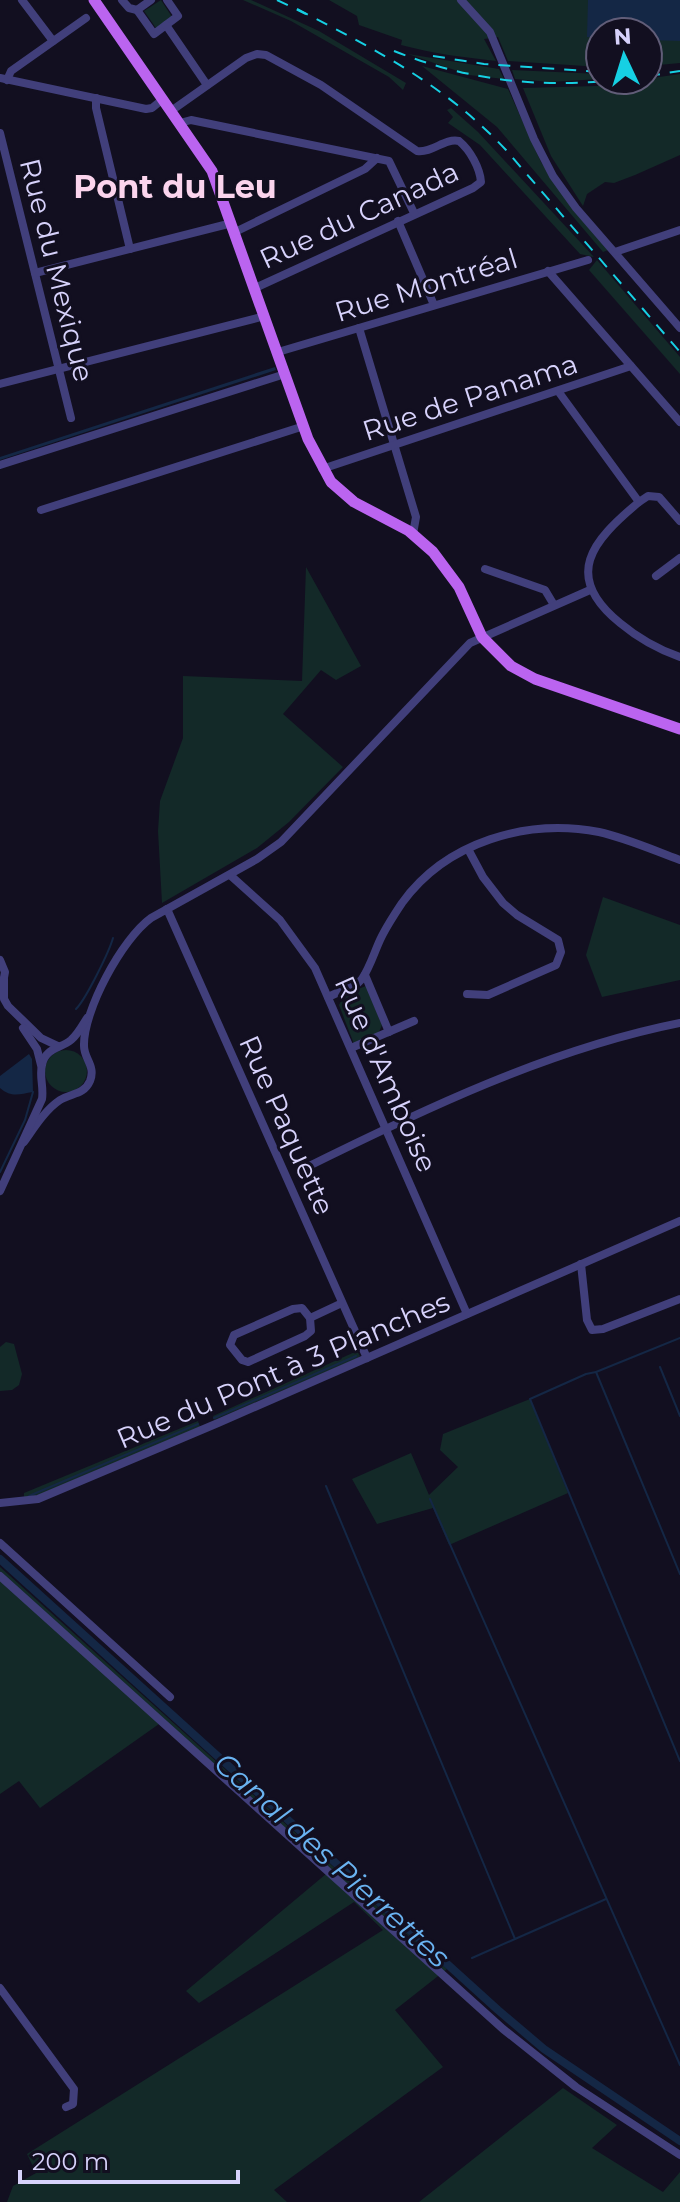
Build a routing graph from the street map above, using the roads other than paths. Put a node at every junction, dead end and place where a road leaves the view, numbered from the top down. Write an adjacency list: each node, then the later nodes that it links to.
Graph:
1 (22, 0): 10 (street)
2 (122, 0): 7 (street)
3 (151, 0): 7 (street)
4 (167, 0): 9 (street)
5 (461, 0): 24 (street)
6 (95, 3): 14 (main road)
7 (137, 10): 9 (street)
8 (86, 18): 10 (street)
9 (166, 25): 12 (street)
10 (53, 41): 11 (street)
11 (3, 79): 13 (street)
12 (207, 85): 15 (street, Rue du Canada); 19 (street, Rue du Canada)
13 (96, 98): 14 (street); 23 (street)
14 (163, 99): 15 (main road)
15 (171, 111): 16 (main road)
16 (180, 123): 18 (street); 21 (main road)
17 (0, 133): 27 (street, Rue du Mexique)
18 (377, 158): 19 (street); 21 (street)
19 (414, 213): 20 (street, Rue du Canada)
20 (398, 221): 28 (street, Rue du Canada); 29 (street)
21 (233, 228): 23 (street); 28 (main road)
22 (680, 230): 24 (street)
23 (130, 249): 27 (street)
24 (615, 252): 32 (street)
25 (588, 260): 26 (street, Rue Montréal)
26 (548, 271): 29 (street, Rue Montréal); 34 (street)
27 (35, 273): 35 (street, Rue du Mexique)
28 (255, 288): 30 (main road)
29 (434, 305): 31 (street, Rue Montréal)
30 (265, 316): 33 (main road); 35 (street)
31 (359, 328): 33 (street, Rue Montréal); 42 (street)
32 (680, 328)
33 (278, 352): 36 (main road)
34 (631, 366): 38 (street, Rue de Panama); 40 (street)
35 (59, 369): 37 (street); 39 (street, Rue du Mexique)
36 (285, 374): 41 (main road); 43 (street)
37 (0, 384)
38 (558, 391): 42 (street, Rue de Panama); 45 (street)
39 (71, 418)
40 (680, 422)
41 (304, 426): 44 (main road); 46 (street)
42 (394, 445): 44 (street, Rue de Panama); 48 (street)
43 (0, 465)
44 (322, 469): 48 (main road)
45 (639, 502): 47 (street); 52 (street)
46 (41, 510)
47 (680, 521)
48 (413, 534): 54 (main road)
49 (680, 558): 51 (street)
50 (485, 569): 53 (street)
51 (656, 576)
52 (590, 590): 53 (street); 55 (street)
53 (554, 605): 54 (street)
54 (482, 637): 56 (main road); 59 (street)
55 (680, 657)
56 (680, 729)
57 (468, 849): 58 (street); 62 (street); 64 (street)
58 (680, 860)
59 (230, 875): 60 (street); 65 (street, Rue d'Amboise)
60 (167, 909): 66 (street); 84 (street, Rue Paquette)
61 (0, 960): 63 (street)
62 (365, 975): 65 (street); 70 (street)
63 (2, 983): 71 (street)
64 (467, 994)
65 (328, 997): 72 (street, Rue d'Amboise)
66 (97, 999): 71 (street); 73 (street)
67 (0, 1004): 74 (street)
68 (414, 1021): 70 (street)
69 (680, 1023): 77 (street)
70 (389, 1032): 72 (street)
71 (61, 1046): 73 (street); 74 (street)
72 (351, 1048): 77 (street, Rue d'Amboise)
73 (84, 1052): 76 (street)
74 (41, 1068): 75 (street)
75 (44, 1082): 76 (street); 78 (street)
76 (68, 1096): 78 (street)
77 (386, 1128): 79 (street); 85 (street, Rue d'Amboise)
78 (24, 1142): 80 (street)
79 (301, 1170)
80 (0, 1191)
81 (680, 1221): 82 (street, Rue du Pont à 3 Planches)
82 (581, 1264): 83 (street); 85 (street, Rue du Pont à 3 Planches)
83 (680, 1299)
84 (342, 1303): 86 (street); 87 (street, Rue Paquette)
85 (467, 1314): 87 (street, Rue du Pont à 3 Planches)
86 (310, 1318): 86 (street)
87 (367, 1358): 88 (street, Rue du Pont à 3 Planches)
88 (0, 1503)
89 (0, 1543): 91 (street)
90 (0, 1576): 94 (street)
91 (170, 1697)
92 (0, 1988): 93 (street)
93 (66, 2107)
94 (680, 2155)

